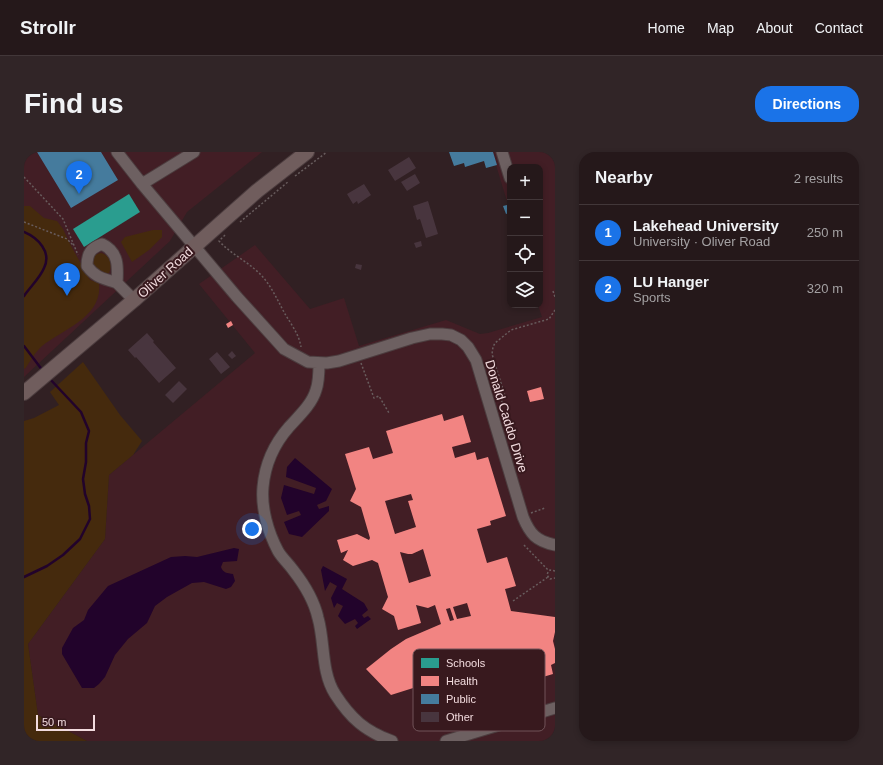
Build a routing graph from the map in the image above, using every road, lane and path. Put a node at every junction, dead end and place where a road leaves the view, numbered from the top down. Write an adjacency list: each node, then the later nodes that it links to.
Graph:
1 (117, 152): 8 (street, Donald Caddo Drive)
2 (194, 152): 8 (street)
3 (307, 152): 12 (main road, Oliver Road)
4 (327, 152): 10 (path)
5 (502, 152): 6 (street)
6 (507, 168)
7 (24, 177): 13 (path)
8 (142, 184): 12 (street, Donald Caddo Drive)
9 (24, 222): 13 (path)
10 (240, 222)
11 (229, 231): 20 (path)
12 (194, 246): 18 (main road, Oliver Road); 22 (street, Donald Caddo Drive)
13 (76, 247): 14 (path)
14 (87, 266): 15 (street); 15 (street)
15 (117, 283): 18 (street)
16 (553, 291): 17 (path)
17 (555, 297)
18 (134, 300): 23 (main road, Oliver Road)
19 (555, 310): 25 (path)
20 (301, 349)
21 (360, 360): 24 (path)
22 (319, 363): 25 (street, Donald Caddo Drive); 38 (street)
23 (24, 393)
24 (389, 413)
25 (501, 444): 27 (street, Donald Caddo Drive)
26 (544, 508): 27 (path)
27 (523, 515): 29 (street, Donald Caddo Drive)
28 (524, 545): 30 (path)
29 (555, 545)
30 (549, 571): 31 (path); 32 (path)
31 (555, 571)
32 (548, 577): 33 (path); 34 (path)
33 (555, 579)
34 (513, 601)
35 (555, 708): 36 (street)
36 (545, 711)
37 (479, 731): 39 (street)
38 (392, 741)
39 (446, 741)

